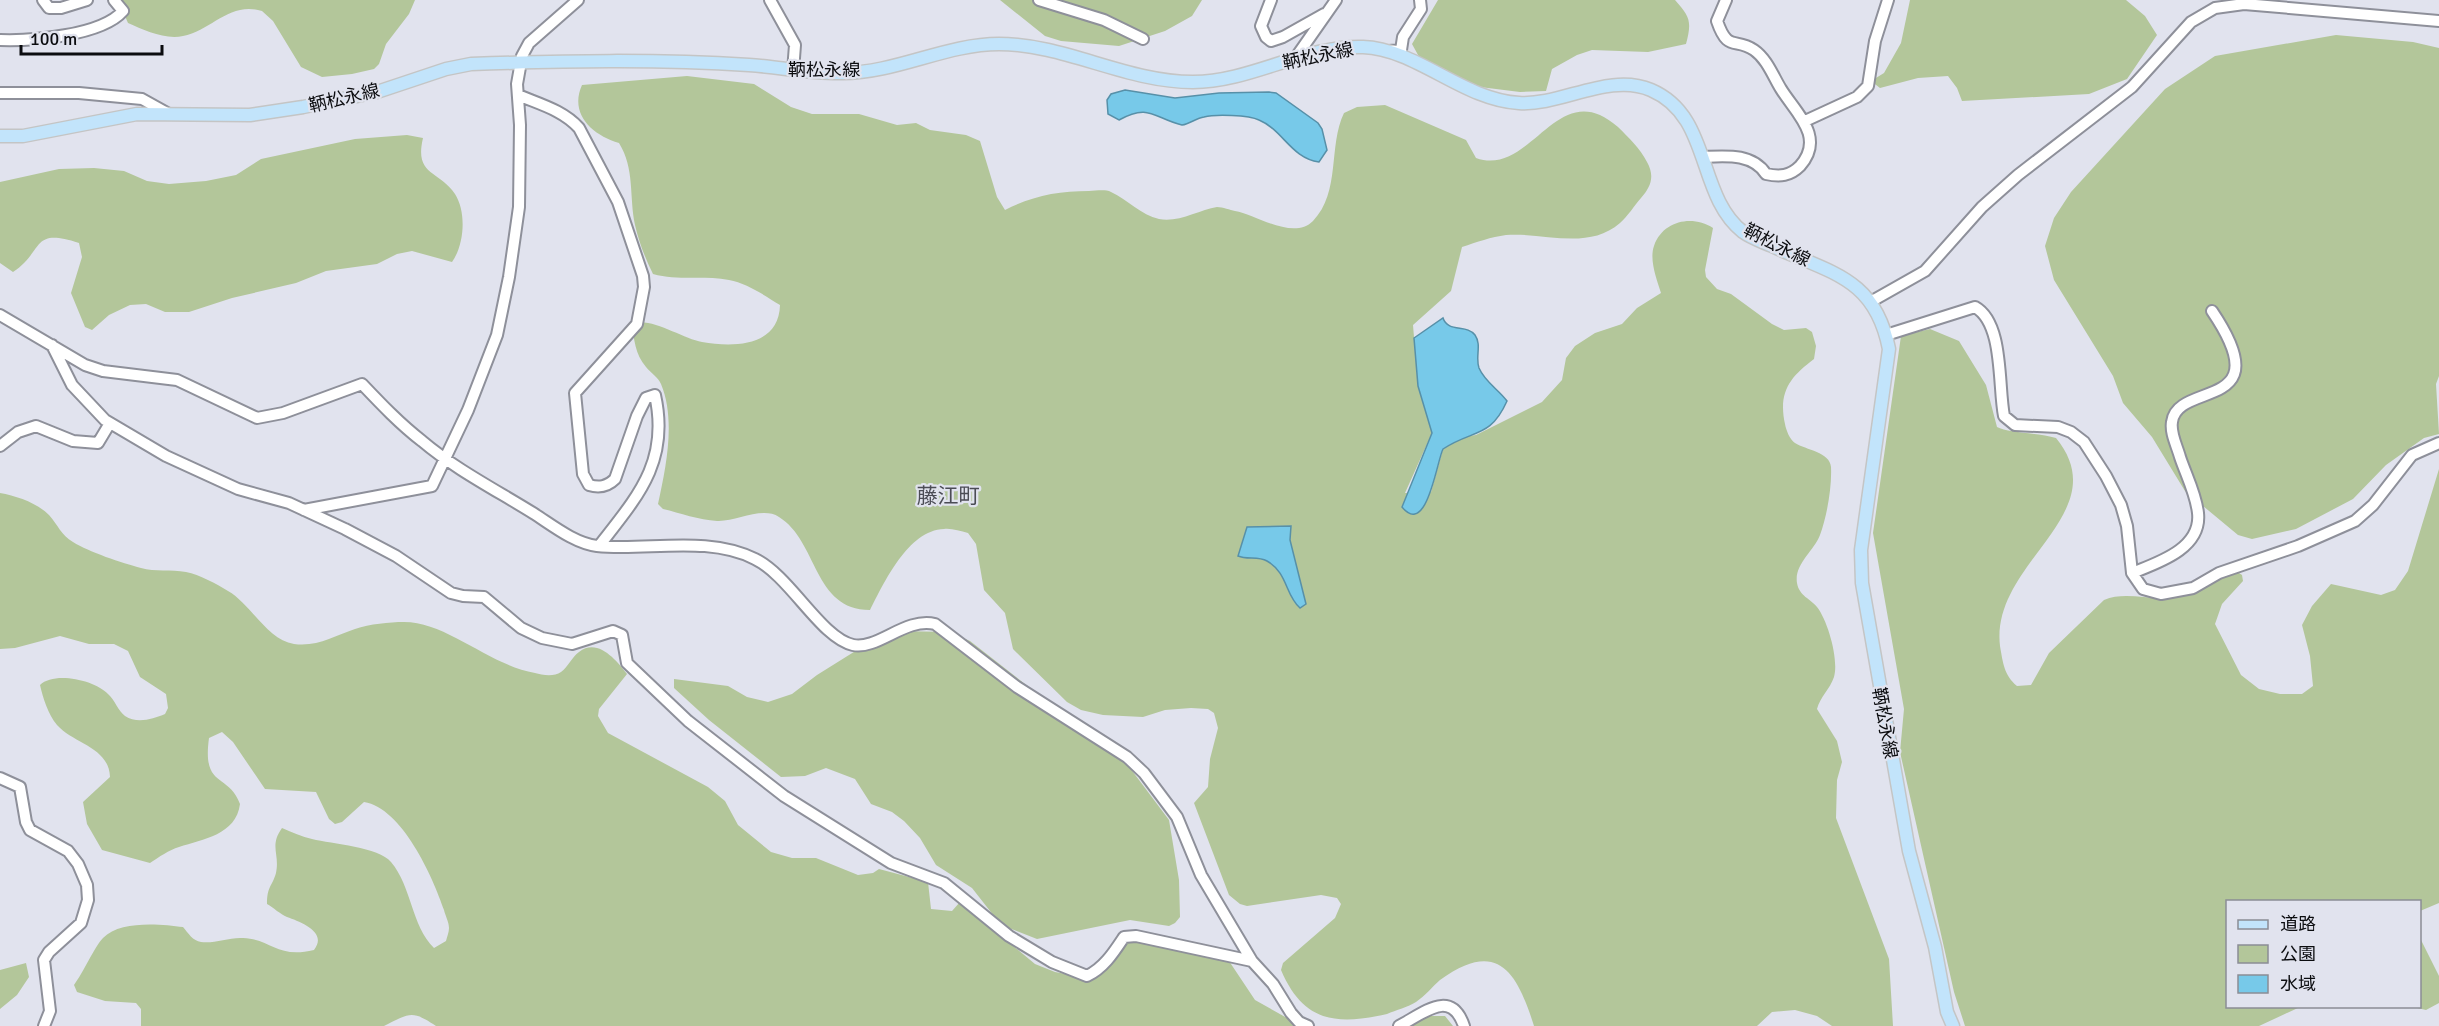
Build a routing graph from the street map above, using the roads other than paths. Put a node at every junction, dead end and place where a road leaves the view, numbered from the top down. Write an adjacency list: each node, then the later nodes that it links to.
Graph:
1 (43, 0): 2 (street)
2 (87, 0)
3 (114, 0): 15 (street)
4 (578, 0): 18 (street)
5 (770, 0): 19 (street)
6 (1039, 0): 14 (street)
7 (1271, 0): 12 (street)
8 (1336, 0): 12 (street)
9 (1420, 0): 16 (street)
10 (1726, 0): 23 (street)
11 (1888, 0): 23 (street)
12 (1324, 14): 17 (street)
13 (2439, 21): 26 (street)
14 (1143, 39)
15 (0, 40)
16 (1388, 51): 17 (main road, 鞆松永線); 25 (main road, 鞆松永線)
17 (1294, 60): 19 (main road, 鞆松永線)
18 (520, 62): 19 (main road, 鞆松永線); 21 (street); 22 (main road, 鞆松永線)
19 (794, 71)
20 (0, 93): 22 (street)
21 (518, 94): 34 (street); 36 (street)
22 (169, 114): 24 (main road, 鞆松永線)
23 (1805, 121): 25 (street)
24 (0, 136)
25 (1703, 157): 26 (main road, 鞆松永線)
26 (1872, 301): 29 (main road, 鞆松永線)
27 (2212, 312): 37 (street)
28 (0, 315): 30 (street)
29 (1886, 335): 37 (street); 44 (main road, 鞆松永線)
30 (52, 345): 31 (street); 34 (street)
31 (110, 423): 33 (street); 35 (street)
32 (2439, 443): 37 (street)
33 (0, 446)
34 (445, 458): 35 (street); 36 (street)
35 (304, 510): 39 (street)
36 (599, 546): 39 (street)
37 (2132, 573)
38 (0, 778): 40 (street)
39 (1252, 961): 41 (street)
40 (44, 1026)
41 (1308, 1026)
42 (1399, 1026): 43 (street)
43 (1464, 1026)
44 (1953, 1026)

